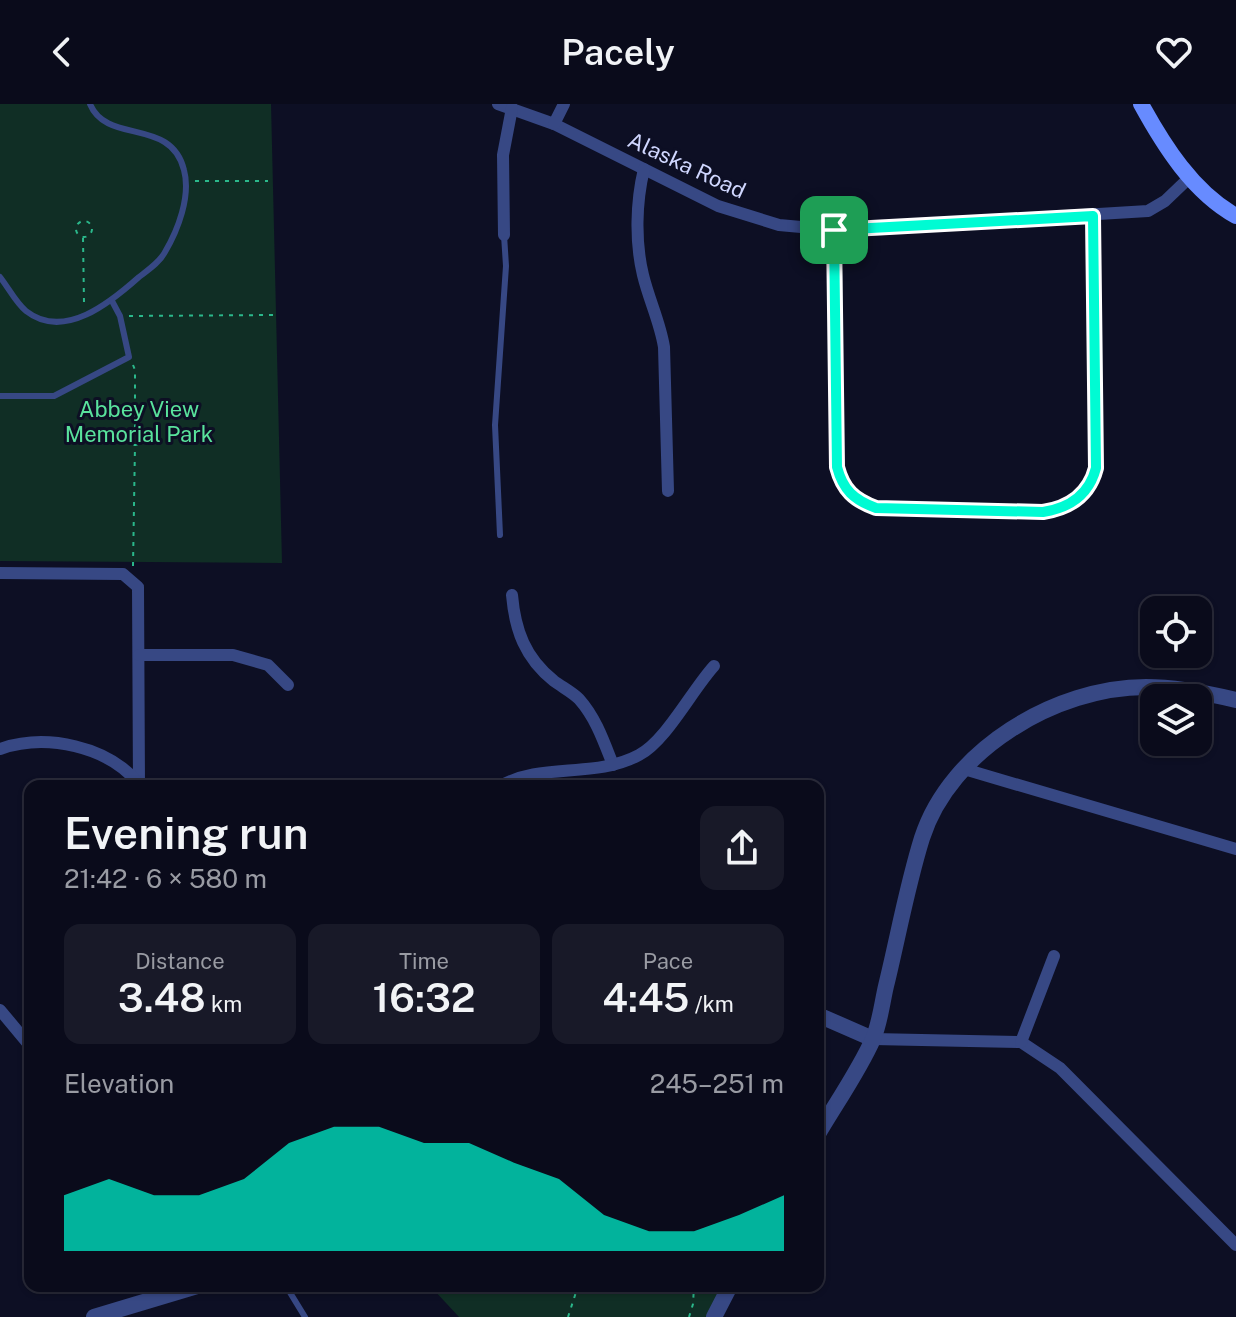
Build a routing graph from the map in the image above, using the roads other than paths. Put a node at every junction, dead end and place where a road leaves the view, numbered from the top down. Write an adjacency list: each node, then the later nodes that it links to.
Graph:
1 (90, 104): 14 (lane)
2 (498, 104): 5 (street, Alaska Road)
3 (564, 104): 6 (street)
4 (1141, 104): 8 (main road)
5 (512, 108): 6 (street, Alaska Road); 12 (street)
6 (554, 124): 7 (street, Alaska Road)
7 (644, 169): 11 (street, Alaska Road); 16 (street)
8 (1189, 178): 9 (street, Alaska Road); 10 (main road)
9 (1093, 216): 11 (street, Alaska Road); 11 (street)
10 (1236, 216)
11 (834, 230)
12 (504, 235): 17 (lane)
13 (0, 277): 14 (lane)
14 (112, 301): 15 (lane)
15 (0, 396)
16 (668, 491)
17 (500, 535)
18 (0, 573): 20 (street)
19 (512, 595): 25 (street)
20 (139, 655): 22 (street); 28 (street)
21 (714, 666): 25 (street)
22 (288, 685)
23 (1236, 700): 26 (street)
24 (0, 749): 27 (street)
25 (613, 765): 29 (street)
26 (964, 769): 30 (street); 35 (street)
27 (135, 780)
28 (139, 780)
29 (512, 780)
30 (1236, 849)
31 (1054, 956): 36 (street)
32 (0, 1010): 34 (street)
33 (824, 1018): 35 (street)
34 (24, 1039)
35 (873, 1039): 36 (street); 37 (street)
36 (1021, 1042): 39 (street)
37 (824, 1124)
38 (1236, 1224): 39 (street)
39 (1231, 1240)
40 (177, 1292): 43 (street)
41 (290, 1292): 44 (lane)
42 (727, 1292): 45 (street)
43 (98, 1316)
44 (305, 1317)
45 (714, 1317)

